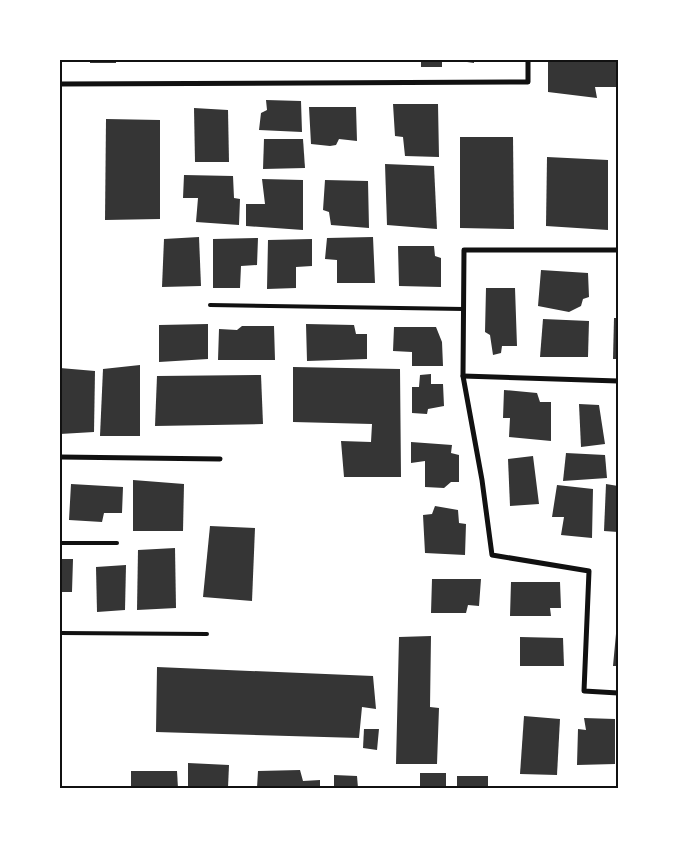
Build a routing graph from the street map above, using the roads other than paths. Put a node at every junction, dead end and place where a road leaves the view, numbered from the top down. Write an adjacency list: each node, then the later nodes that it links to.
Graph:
1 (528, 60): 2 (street)
2 (60, 84)
3 (618, 250): 5 (street)
4 (210, 305): 5 (lane)
5 (464, 309): 6 (street)
6 (463, 376): 7 (street); 14 (street)
7 (618, 381)
8 (60, 457): 9 (street)
9 (220, 459)
10 (60, 543): 11 (lane)
11 (118, 543)
12 (60, 633): 13 (lane)
13 (207, 634)
14 (618, 693)

